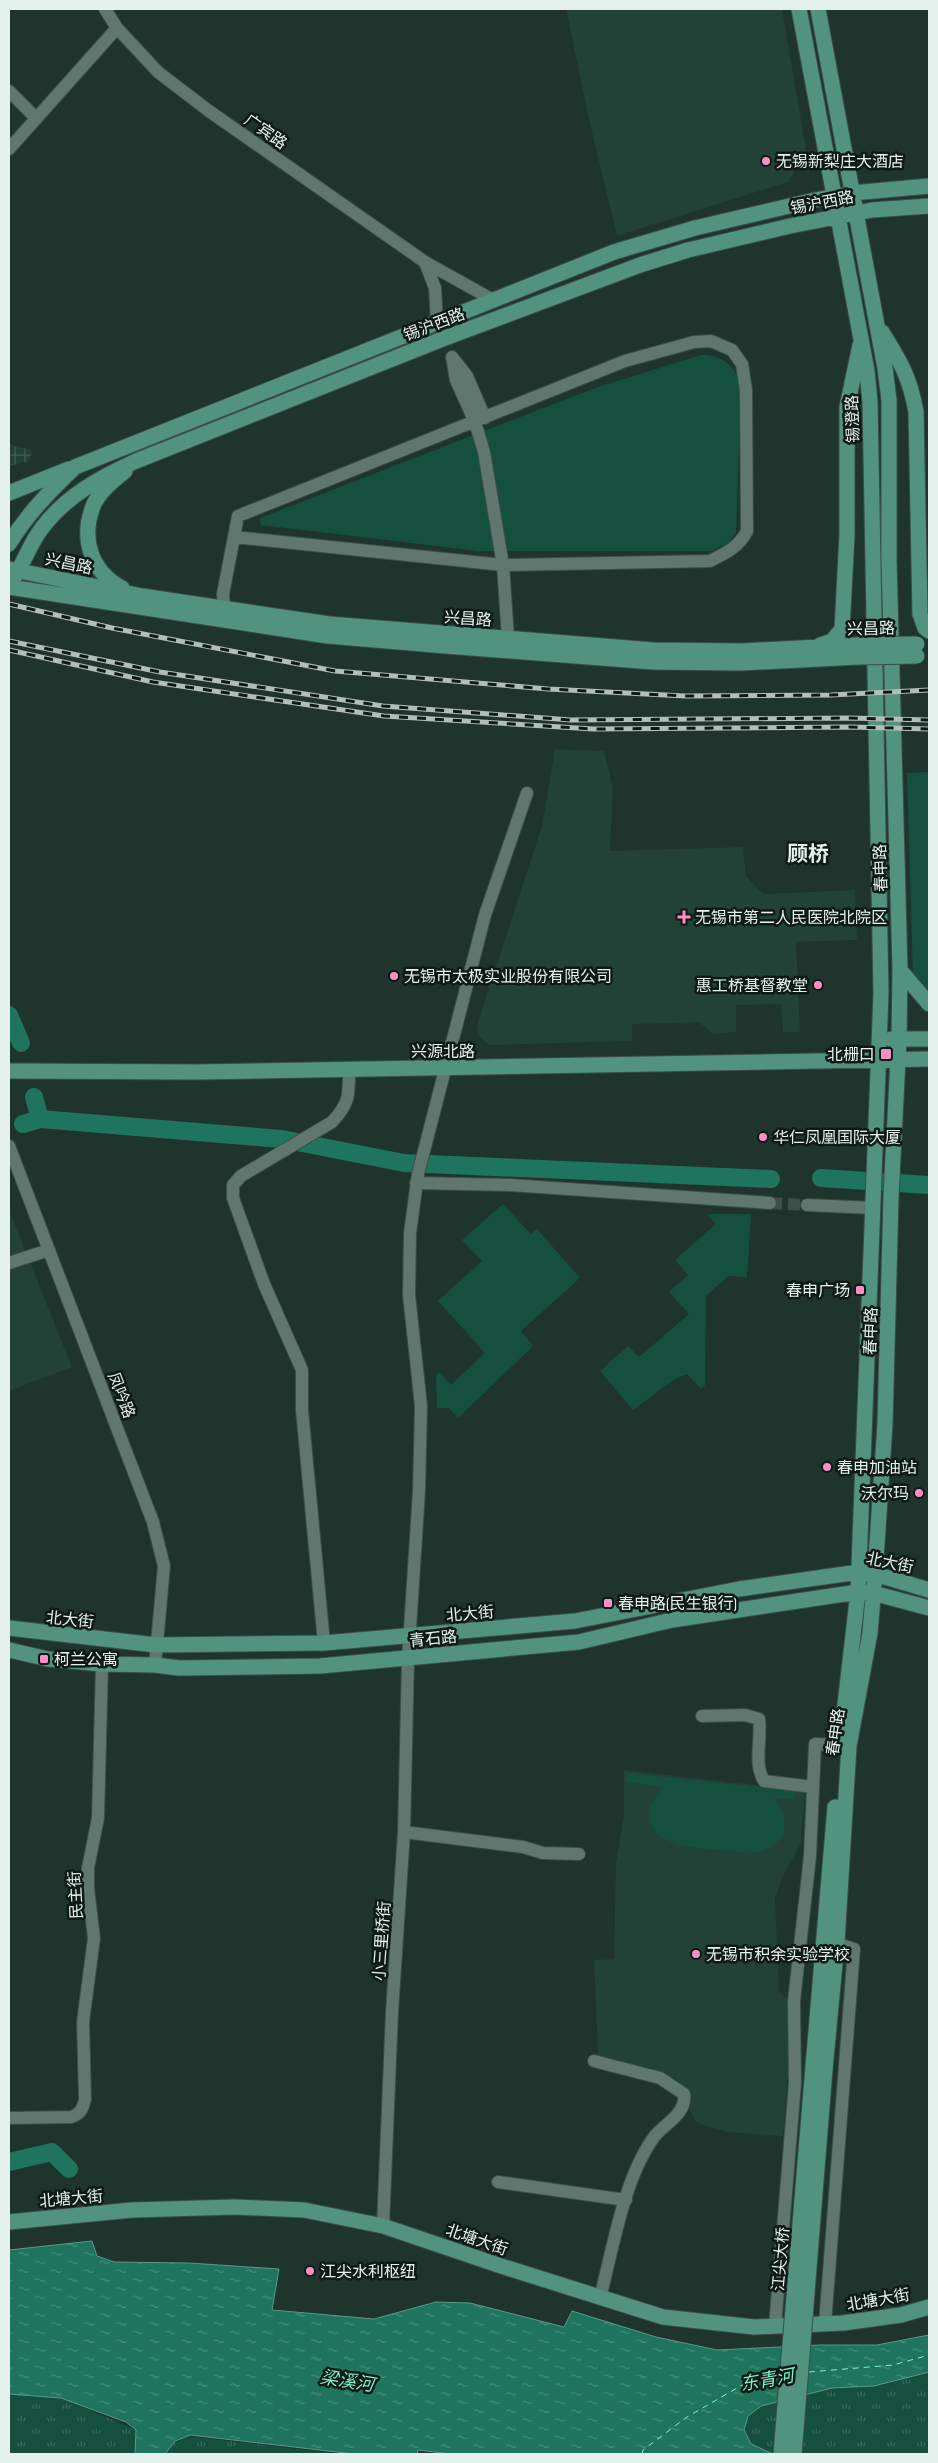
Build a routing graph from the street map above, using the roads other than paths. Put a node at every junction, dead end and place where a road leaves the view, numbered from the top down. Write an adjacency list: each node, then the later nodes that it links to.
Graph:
1 (105, 9): 4 (street, 广宾路)
2 (799, 9): 10 (main road, 锡澄路)
3 (818, 9): 9 (main road)
4 (117, 28): 6 (street); 14 (street, 广宾路)
5 (9, 91): 6 (street)
6 (36, 118): 7 (street)
7 (9, 149)
8 (929, 186): 9 (main road, 锡沪西路)
9 (852, 193): 10 (main road, 锡沪西路); 12 (main road)
10 (834, 196): 13 (main road, 锡澄路); 15 (main road, 锡沪西路)
11 (929, 206): 12 (main road, 锡沪西路)
12 (855, 214): 13 (main road, 锡沪西路); 17 (main road)
13 (837, 217): 18 (main road, 锡沪西路); 19 (main road, 锡澄路)
14 (425, 262): 15 (street, 广宾路); 16 (street)
15 (493, 300): 16 (main road, 锡沪西路)
16 (437, 323): 20 (main road, 锡沪西路)
17 (876, 323): 33 (main road); 40 (main road, 春申路)
18 (445, 338): 21 (main road, 锡沪西路); 22 (street)
19 (861, 341): 35 (main road); 39 (main road, 锡澄路)
20 (262, 393): 21 (main road); 24 (main road, 锡沪西路)
21 (268, 408): 23 (main road, 锡沪西路)
22 (480, 420): 26 (street); 28 (street); 28 (street)
23 (136, 462): 29 (main road, 锡沪西路); 31 (main road)
24 (75, 467): 25 (main road); 27 (main road, 锡沪西路)
25 (9, 493)
26 (234, 537): 28 (street); 32 (street)
27 (9, 544)
28 (503, 565): 34 (street)
29 (15, 569): 30 (main road, 锡沪西路); 31 (main road, 兴昌路)
30 (9, 586): 37 (main road, 兴昌路)
31 (142, 596): 32 (main road, 兴昌路)
32 (224, 608): 34 (main road, 兴昌路)
33 (929, 631)
34 (508, 638): 35 (main road, 兴昌路)
35 (813, 647): 37 (main road, 兴昌路)
36 (923, 650): 37 (main road, 兴昌路, bridge)
37 (858, 651)
38 (527, 793): 48 (street, 小三里桥街)
39 (878, 835): 44 (main road, 春申路)
40 (900, 970): 41 (main road); 42 (main road, 春申路)
41 (929, 1004)
42 (899, 1039): 43 (main road); 44 (main road); 46 (main road, 春申路)
43 (929, 1039)
44 (879, 1040): 45 (main road, 春申路)
45 (878, 1059): 46 (main road, 兴源北路); 48 (main road, 兴源北路); 55 (main road, 春申路)
46 (898, 1059): 47 (main road, 兴源北路); 59 (main road, 春申路)
47 (929, 1059)
48 (447, 1068): 49 (main road, 兴源北路); 52 (street, 小三里桥街)
49 (349, 1070): 50 (main road, 兴源北路); 65 (street)
50 (9, 1071)
51 (9, 1146): 56 (street, 凤吟路)
52 (417, 1179): 53 (street); 64 (street, 小三里桥街)
53 (770, 1203)
54 (807, 1205): 55 (street)
55 (873, 1208): 58 (main road, 春申路)
56 (49, 1250): 57 (street); 66 (street, 凤吟路)
57 (9, 1263)
58 (859, 1572): 59 (main road, 北大街); 61 (main road, 春申路); 64 (main road, 北大街)
59 (875, 1574): 60 (main road, 北大街); 61 (main road, 春申路)
60 (929, 1590)
61 (865, 1592): 62 (main road, 北大街); 68 (main road, 青石路); 72 (main road, 春申路); 76 (main road, 春申路)
62 (929, 1608)
63 (9, 1628): 66 (main road, 北大街)
64 (410, 1637): 65 (main road, 北大街); 68 (street, 小三里桥街)
65 (324, 1643): 66 (main road, 北大街)
66 (156, 1646): 70 (street, 凤吟路)
67 (9, 1650): 69 (main road, 青石路)
68 (408, 1659): 70 (main road, 青石路); 74 (street, 小三里桥街)
69 (102, 1664): 70 (main road, 青石路); 79 (street, 民主街)
70 (155, 1665)
71 (702, 1716): 73 (street)
72 (840, 1745): 73 (street); 76 (main road, 春申路)
73 (813, 1787): 87 (street)
74 (404, 1832): 75 (street); 83 (street, 小三里桥街)
75 (579, 1854)
76 (830, 1941): 78 (main road, 春申路); 86 (street)
77 (594, 2061): 81 (street)
78 (819, 2068): 88 (main road, 江尖大桥, bridge); 89 (main road, 江尖大桥, bridge)
79 (9, 2118)
80 (498, 2182): 81 (street)
81 (626, 2200): 84 (street)
82 (9, 2222): 83 (main road, 北塘大街)
83 (383, 2226): 84 (main road, 北塘大街)
84 (600, 2298): 87 (main road, 北塘大街)
85 (929, 2308): 86 (main road, 北塘大街)
86 (825, 2324): 87 (main road, 北塘大街)
87 (775, 2326)
88 (781, 2454)
89 (794, 2454)

